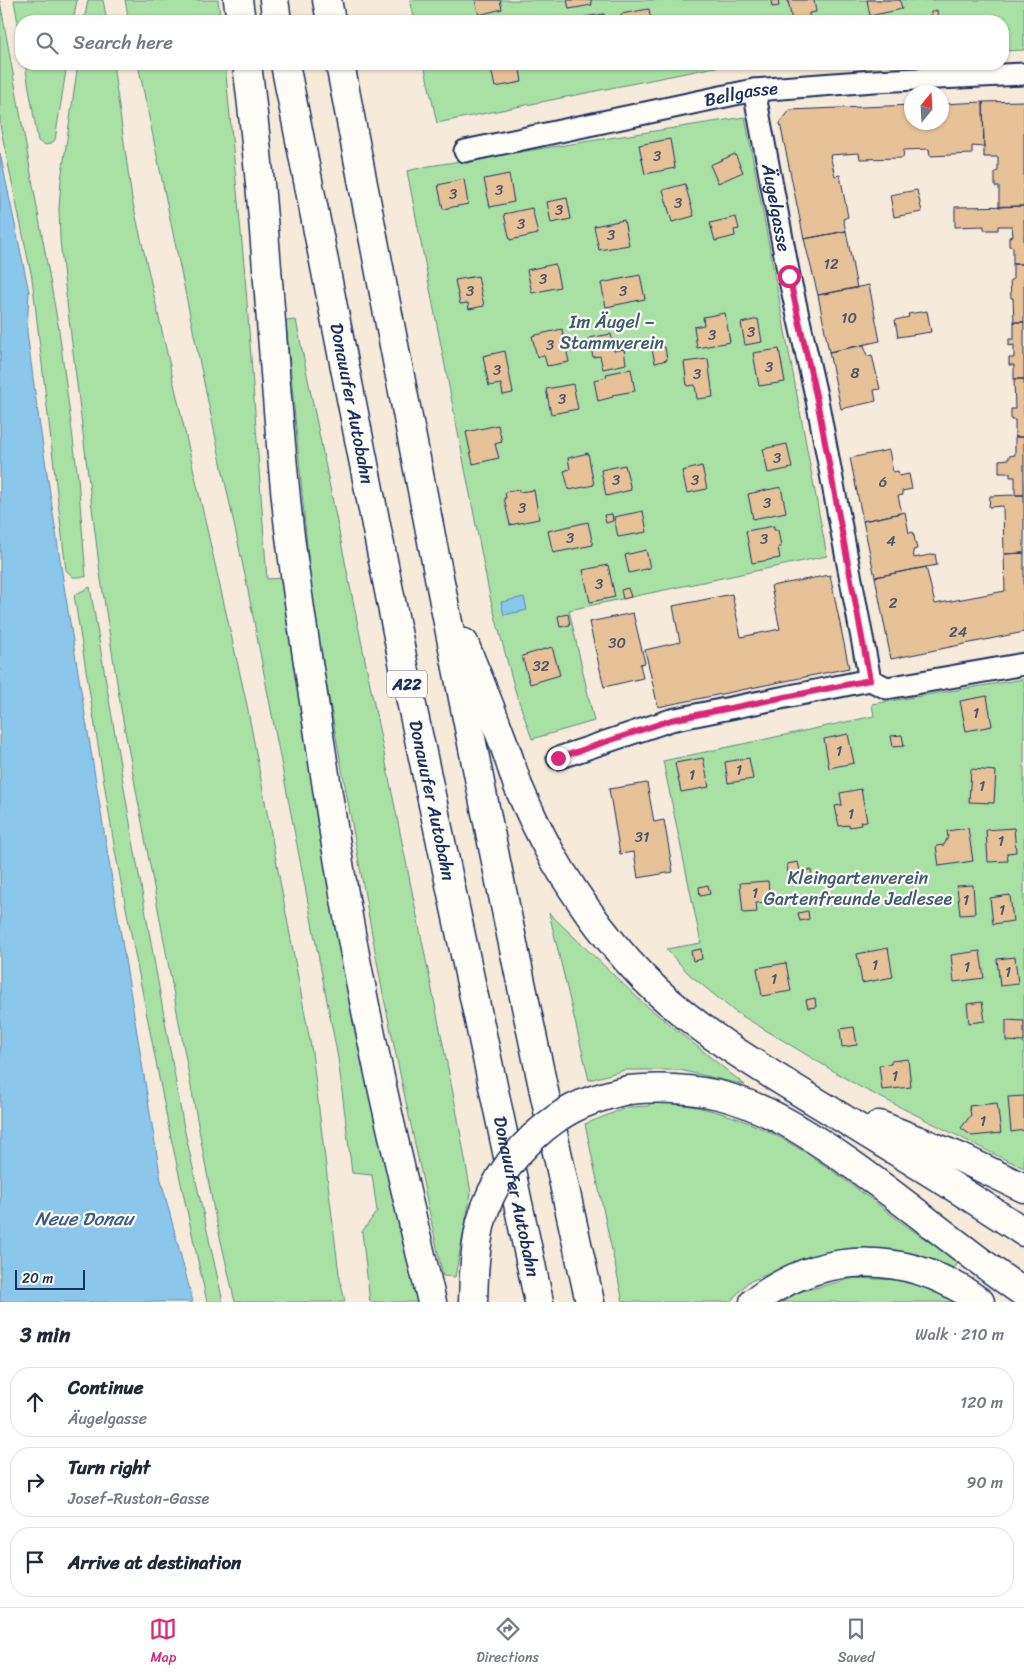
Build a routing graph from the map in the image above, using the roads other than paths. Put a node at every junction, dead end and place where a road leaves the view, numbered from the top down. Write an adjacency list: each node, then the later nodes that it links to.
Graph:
1 (238, 0): 4 (highway)
2 (274, 0): 5 (highway)
3 (327, 0): 6 (highway)
4 (240, 15)
5 (277, 15)
6 (330, 15)
7 (248, 70): 21 (highway)
8 (286, 70): 23 (highway, Donauufer Autobahn / A22)
9 (341, 70): 13 (highway)
10 (1024, 74): 11 (street, Bellgasse)
11 (754, 90): 12 (street, Bellgasse); 15 (street, Äugelgasse)
12 (465, 151)
13 (437, 573): 17 (highway); 24 (highway)
14 (1024, 664): 15 (street)
15 (870, 680): 16 (street)
16 (558, 758)
17 (808, 1097): 18 (highway); 19 (highway)
18 (1024, 1188)
19 (1024, 1232)
20 (1024, 1293): 22 (highway, bridge)
21 (432, 1302)
22 (473, 1302)
23 (539, 1302)
24 (590, 1302)
25 (754, 1302): 26 (highway)
26 (980, 1302)

